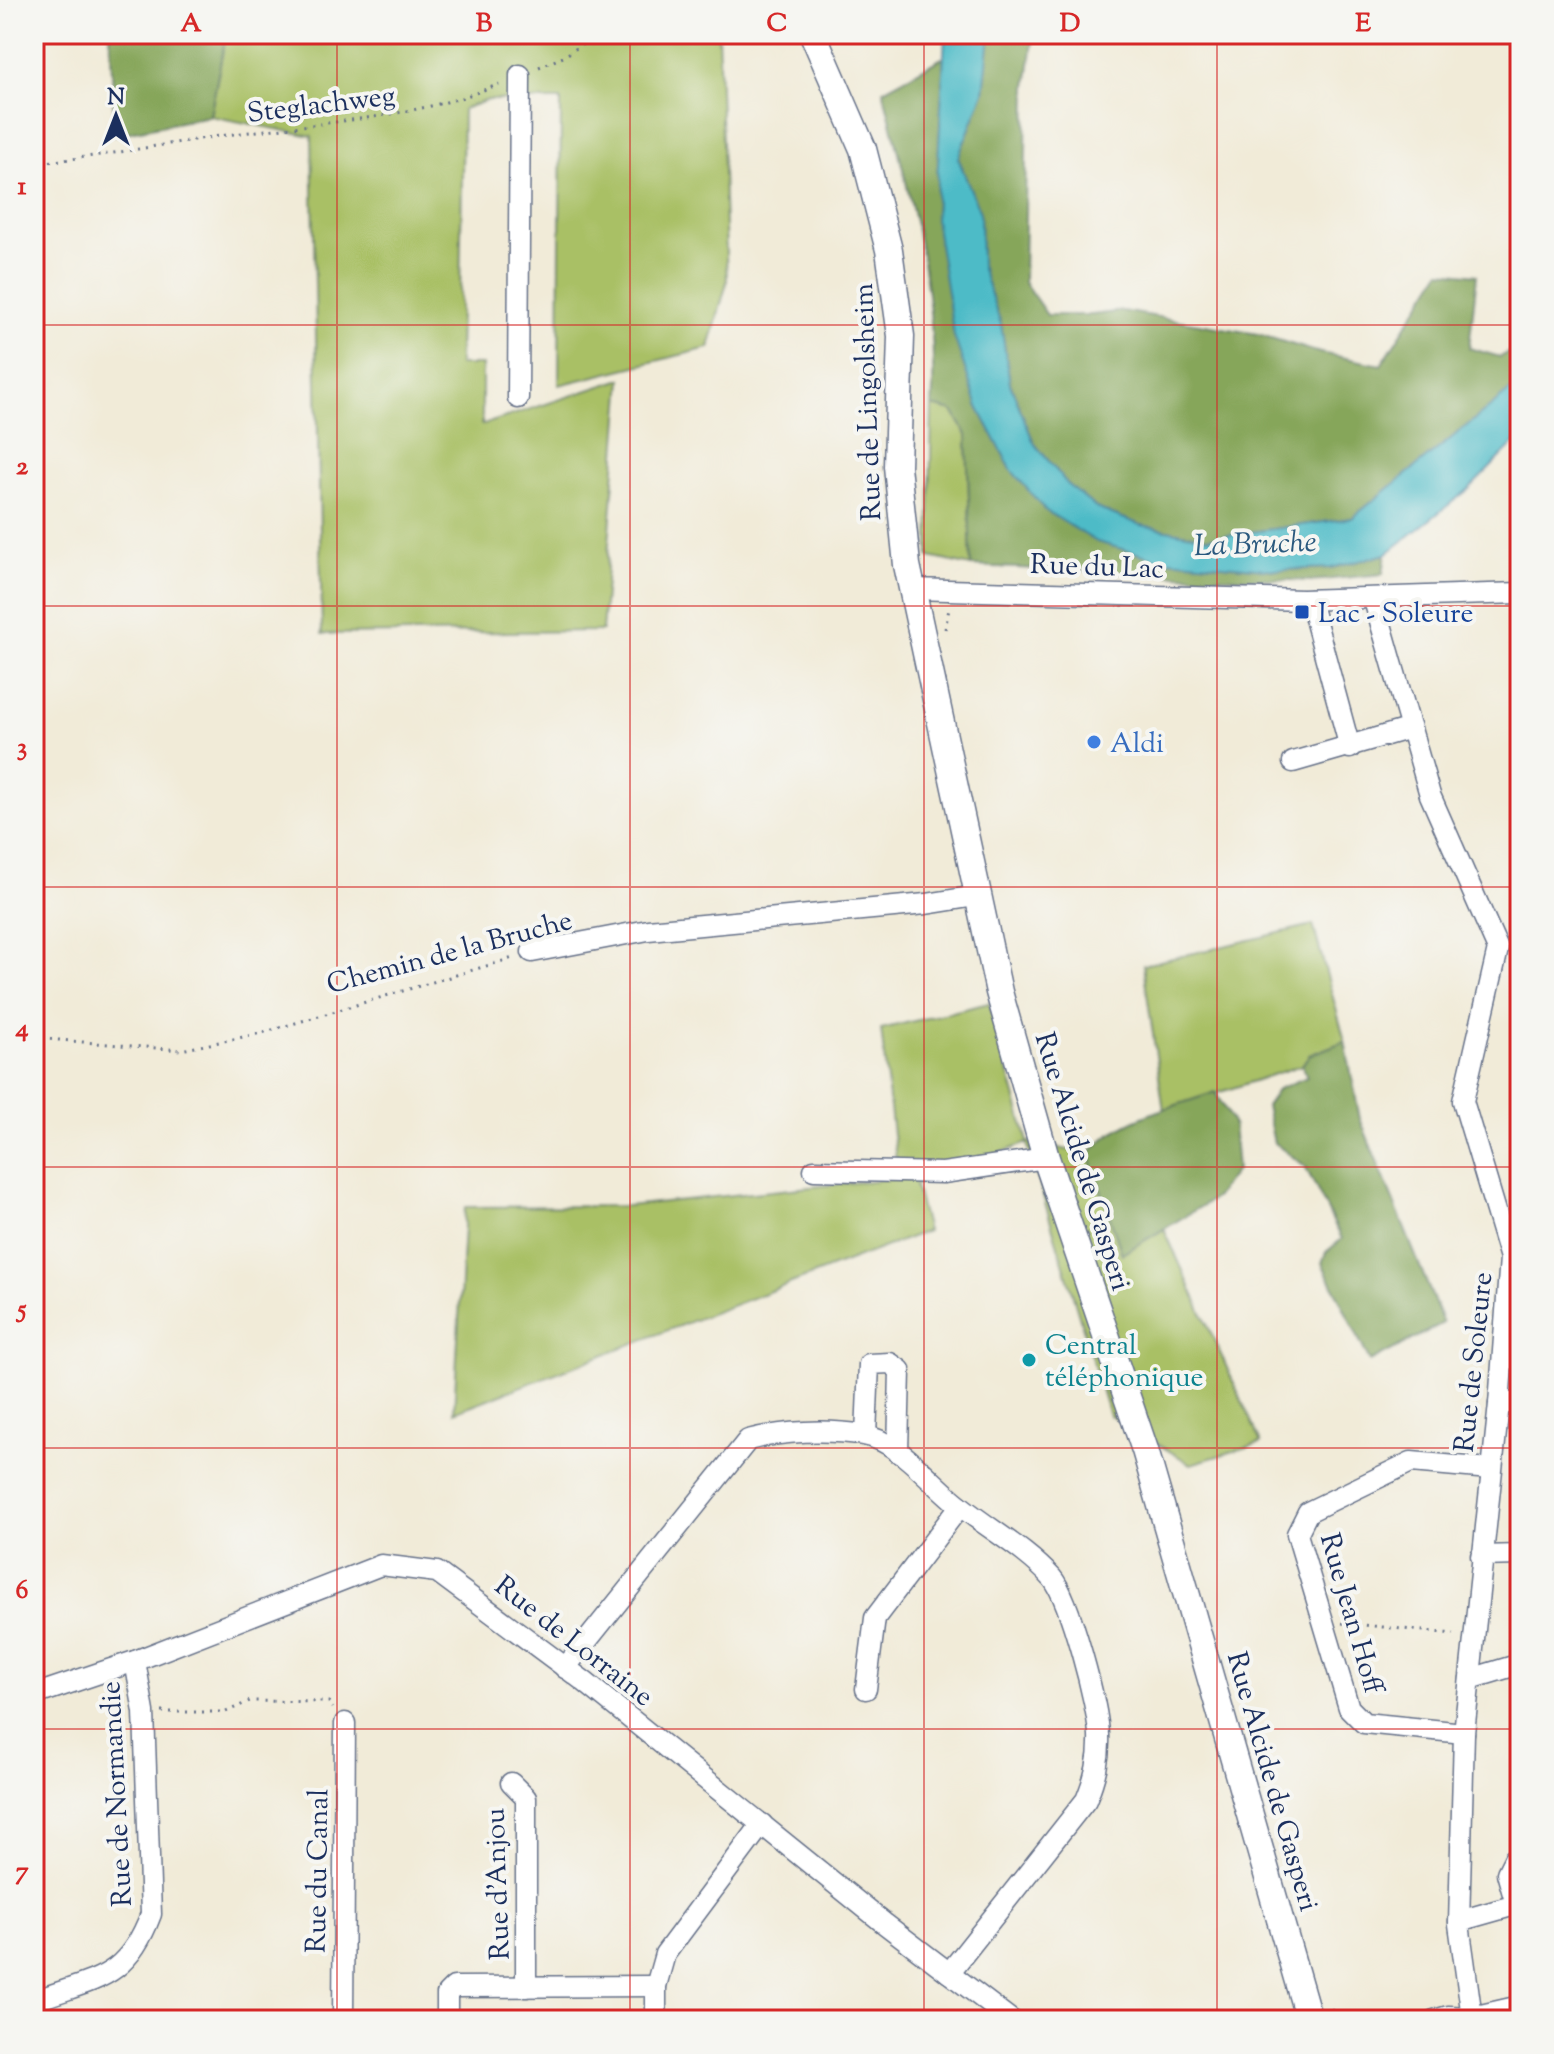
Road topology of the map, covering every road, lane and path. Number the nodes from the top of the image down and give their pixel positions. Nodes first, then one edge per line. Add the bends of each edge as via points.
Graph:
1 (598, 34) edge
2 (813, 34) edge
3 (520, 75) junction
4 (34, 163) edge
5 (518, 398) dead end
6 (951, 587) junction
7 (912, 589) junction
8 (1520, 593) edge
9 (1310, 600) junction
10 (1374, 600) junction
11 (942, 638) dead end
12 (1411, 728) junction
13 (1350, 748) junction
14 (1293, 762) dead end
15 (976, 896) junction
16 (532, 952) joint
17 (34, 1038) edge
18 (1046, 1158) junction
19 (814, 1170) dead end
20 (1510, 1403) edge
21 (866, 1435) junction
22 (898, 1452) junction
23 (1490, 1469) junction
24 (960, 1506) junction
25 (1520, 1555) edge
26 (1481, 1556) junction
27 (1325, 1625) junction
28 (1474, 1636) junction
29 (135, 1661) junction
30 (1520, 1664) edge
31 (565, 1668) junction
32 (1470, 1679) junction
33 (866, 1689) dead end
34 (34, 1695) edge
35 (144, 1712) junction
36 (345, 1723) joint
37 (1464, 1733) junction
38 (511, 1783) dead end
39 (762, 1824) junction
40 (1520, 1857) edge
41 (1459, 1921) junction
42 (949, 1973) junction
43 (656, 1986) junction
44 (526, 1987) junction
45 (34, 2001) edge
46 (1520, 2006) edge
47 (1316, 2012) edge
48 (1470, 2019) edge
49 (343, 2020) edge
50 (447, 2020) edge
51 (656, 2020) edge
52 (1011, 2020) edge
53 (1348, 2020) edge
54 (1434, 2020) edge

1 - 3 path, Steglachweg via 563,57
2 - 7 main road, Rue de Lingolsheim via 863,149 894,274 901,336 899,499
3 - 4 path, Steglachweg via 418,110
3 - 5 street
6 - 7 street, Rue du Lac
6 - 9 street, Rue du Lac
6 - 11 path
7 - 15 main road, Rue Alcide de Gasperi
8 - 10 street, Rue du Lac
9 - 10 street, Rue du Lac
9 - 13 street
10 - 12 street, Rue de Soleure
12 - 13 street
12 - 20 street, Rue de Soleure via 1430,795 1498,949 1463,1101 1510,1258
13 - 14 street
15 - 16 street, Chemin de la Bruche via 648,930
15 - 18 main road, Rue Alcide de Gasperi
16 - 17 path, Chemin de la Bruche via 262,1033 181,1050
18 - 19 street via 943,1173
18 - 47 main road, Rue Alcide de Gasperi via 1145,1450
20 - 23 street, Rue de Soleure
21 - 22 street
21 - 22 street via 869,1364 890,1363 900,1370
21 - 31 street via 773,1433 748,1440
22 - 24 street
23 - 26 street, Rue de Soleure
23 - 27 street, Rue Jean Hoff via 1411,1462 1308,1512 1297,1534
24 - 33 street via 875,1618
24 - 42 street via 1035,1562 1060,1590 1099,1733 1097,1772 1086,1800
25 - 26 street
26 - 28 street, Rue de Soleure
27 - 28 path
27 - 37 street, Rue Jean Hoff via 1349,1708 1364,1723
28 - 32 street, Rue de Soleure
29 - 31 street, Rue de Lorraine via 344,1576 394,1565 437,1572
29 - 34 street, Rue de Lorraine
29 - 35 street, Rue de Normandie
30 - 32 street
31 - 39 street, Rue de Lorraine
32 - 37 street, Rue de Soleure
35 - 36 path via 226,1712 250,1701 329,1702
35 - 45 street, Rue de Normandie via 151,1914 140,1943 117,1970
36 - 49 street, Rue du Canal
37 - 41 street, Rue de Soleure
38 - 44 street, Rue d'Anjou via 526,1798
39 - 42 street, Rue de Lorraine
39 - 43 street via 678,1933
40 - 41 street via 1507,1873 1512,1906
41 - 48 street, Rue de Soleure
42 - 52 street, Rue de Lorraine
43 - 44 street, Rue d'Anjou
43 - 51 street
44 - 50 street, Rue d'Anjou via 454,1987 447,1994
46 - 48 street
47 - 53 path
48 - 54 street

